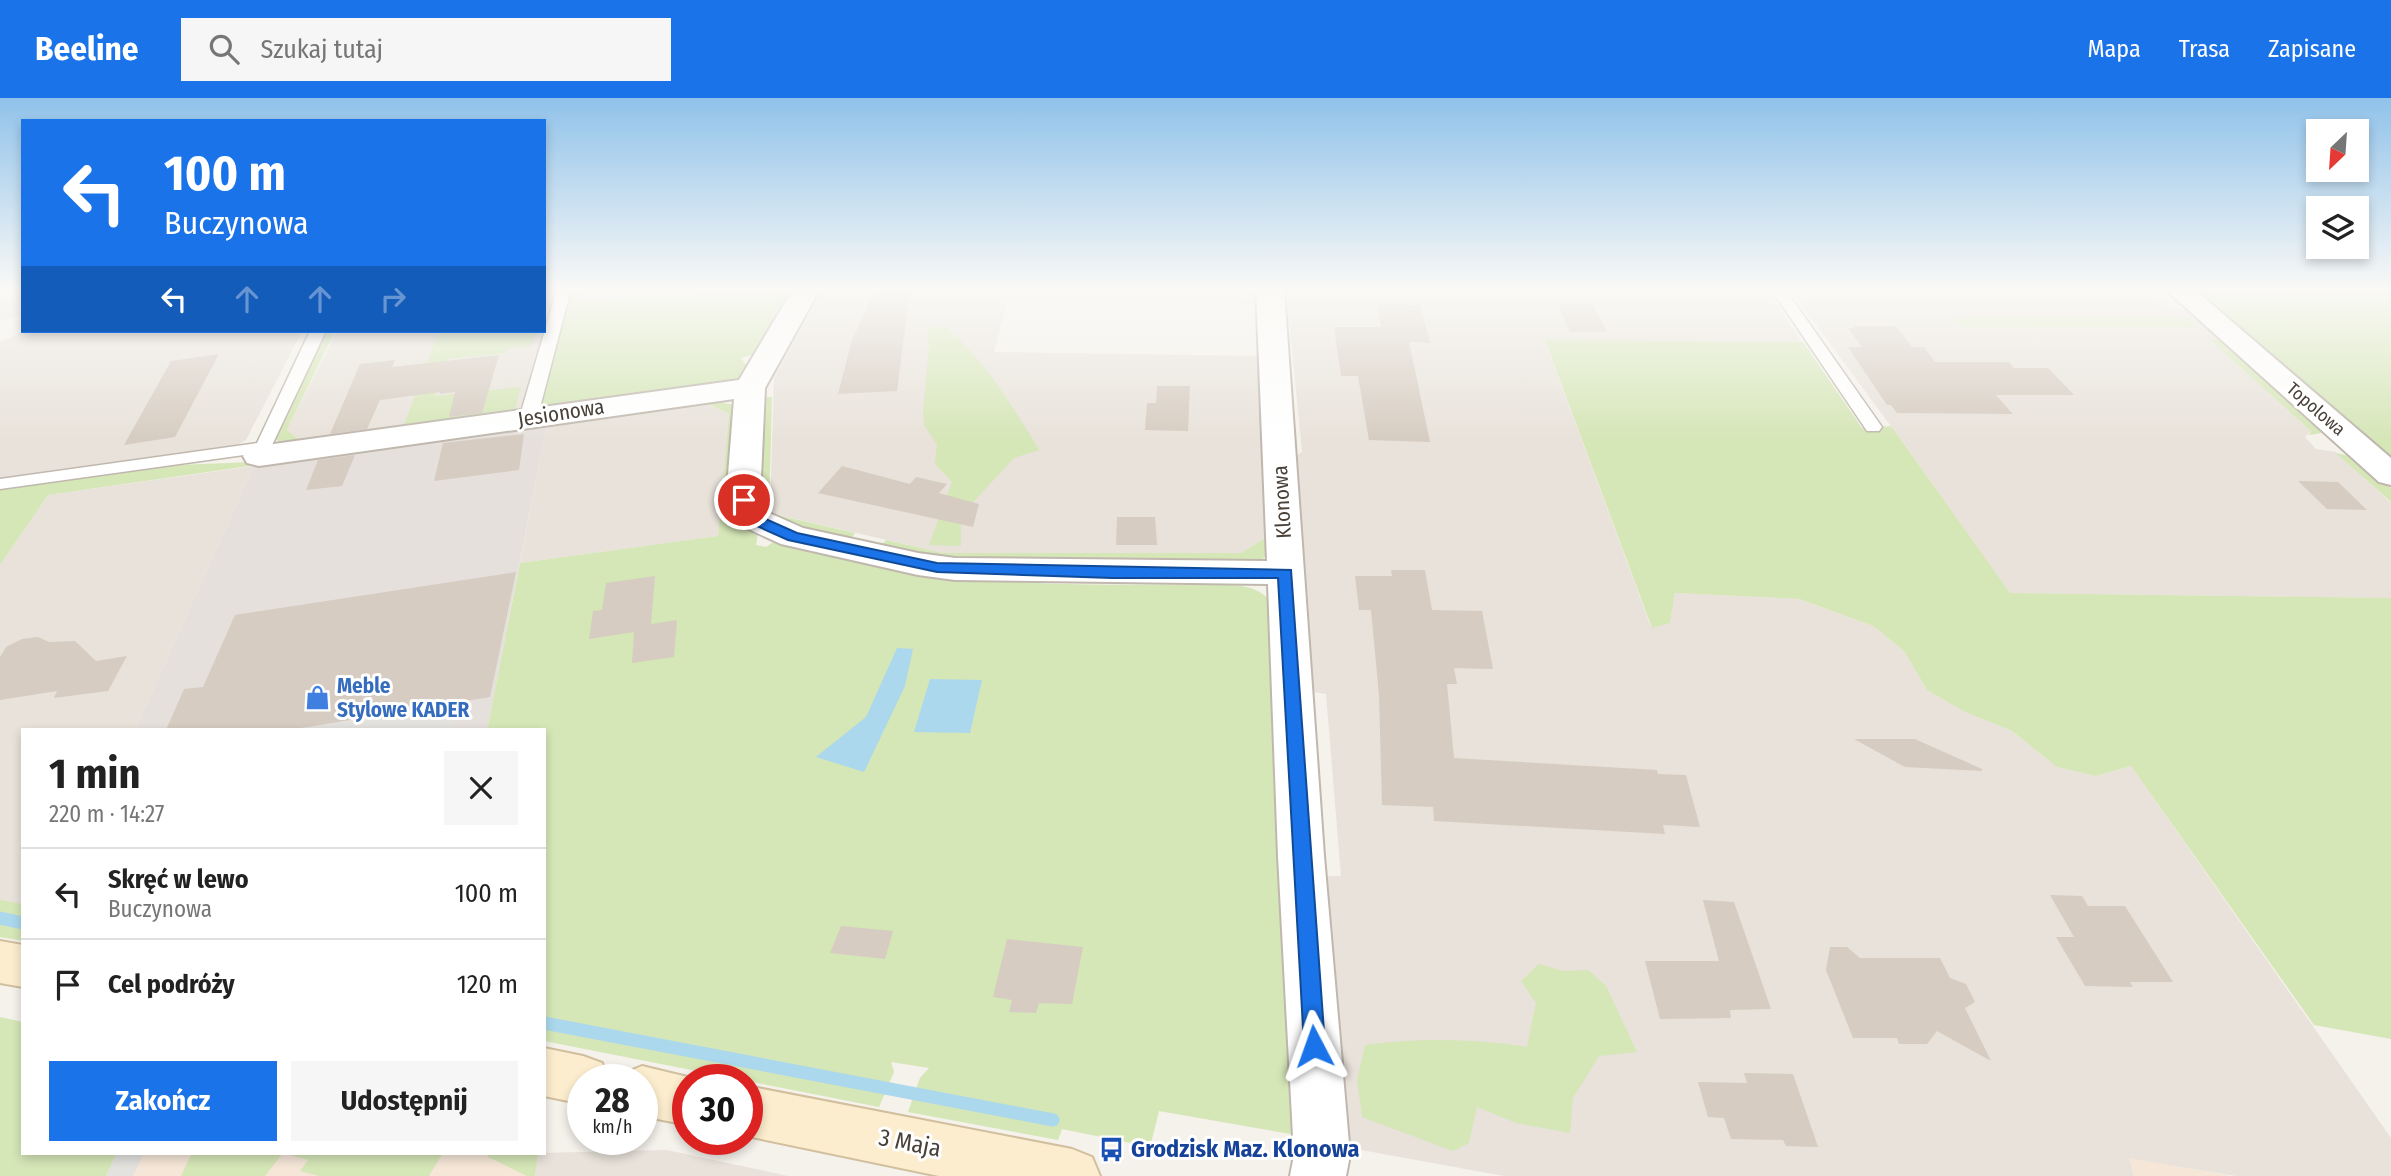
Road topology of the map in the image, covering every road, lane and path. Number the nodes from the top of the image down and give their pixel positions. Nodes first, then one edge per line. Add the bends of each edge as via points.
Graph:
1 (314, 339) edge
2 (550, 339) edge
3 (778, 339) edge
4 (1273, 339) edge
5 (1813, 339) edge
6 (2236, 339) edge
7 (750, 388) junction
8 (528, 419) junction
9 (1873, 427) dead end
10 (261, 452) junction
11 (2391, 475) edge
12 (0, 484) edge
13 (1286, 573) junction
14 (0, 962) edge
15 (21, 966) edge
16 (546, 1072) edge
17 (567, 1077) edge
18 (763, 1114) edge
19 (1072, 1176) edge
20 (1318, 1176) edge

1 - 10 lane
2 - 8 lane
3 - 7 street
4 - 13 street, Klonowa
5 - 9 lane
6 - 11 street, Topolowa
7 - 8 street, Jesionowa
7 - 13 street via 744,500 754,519 793,536 955,569
8 - 10 street, Jesionowa
10 - 12 lane, Jesionowa
13 - 20 street, Klonowa via 1322,1155
14 - 15 street
16 - 17 street
18 - 19 street, 3 Maja

